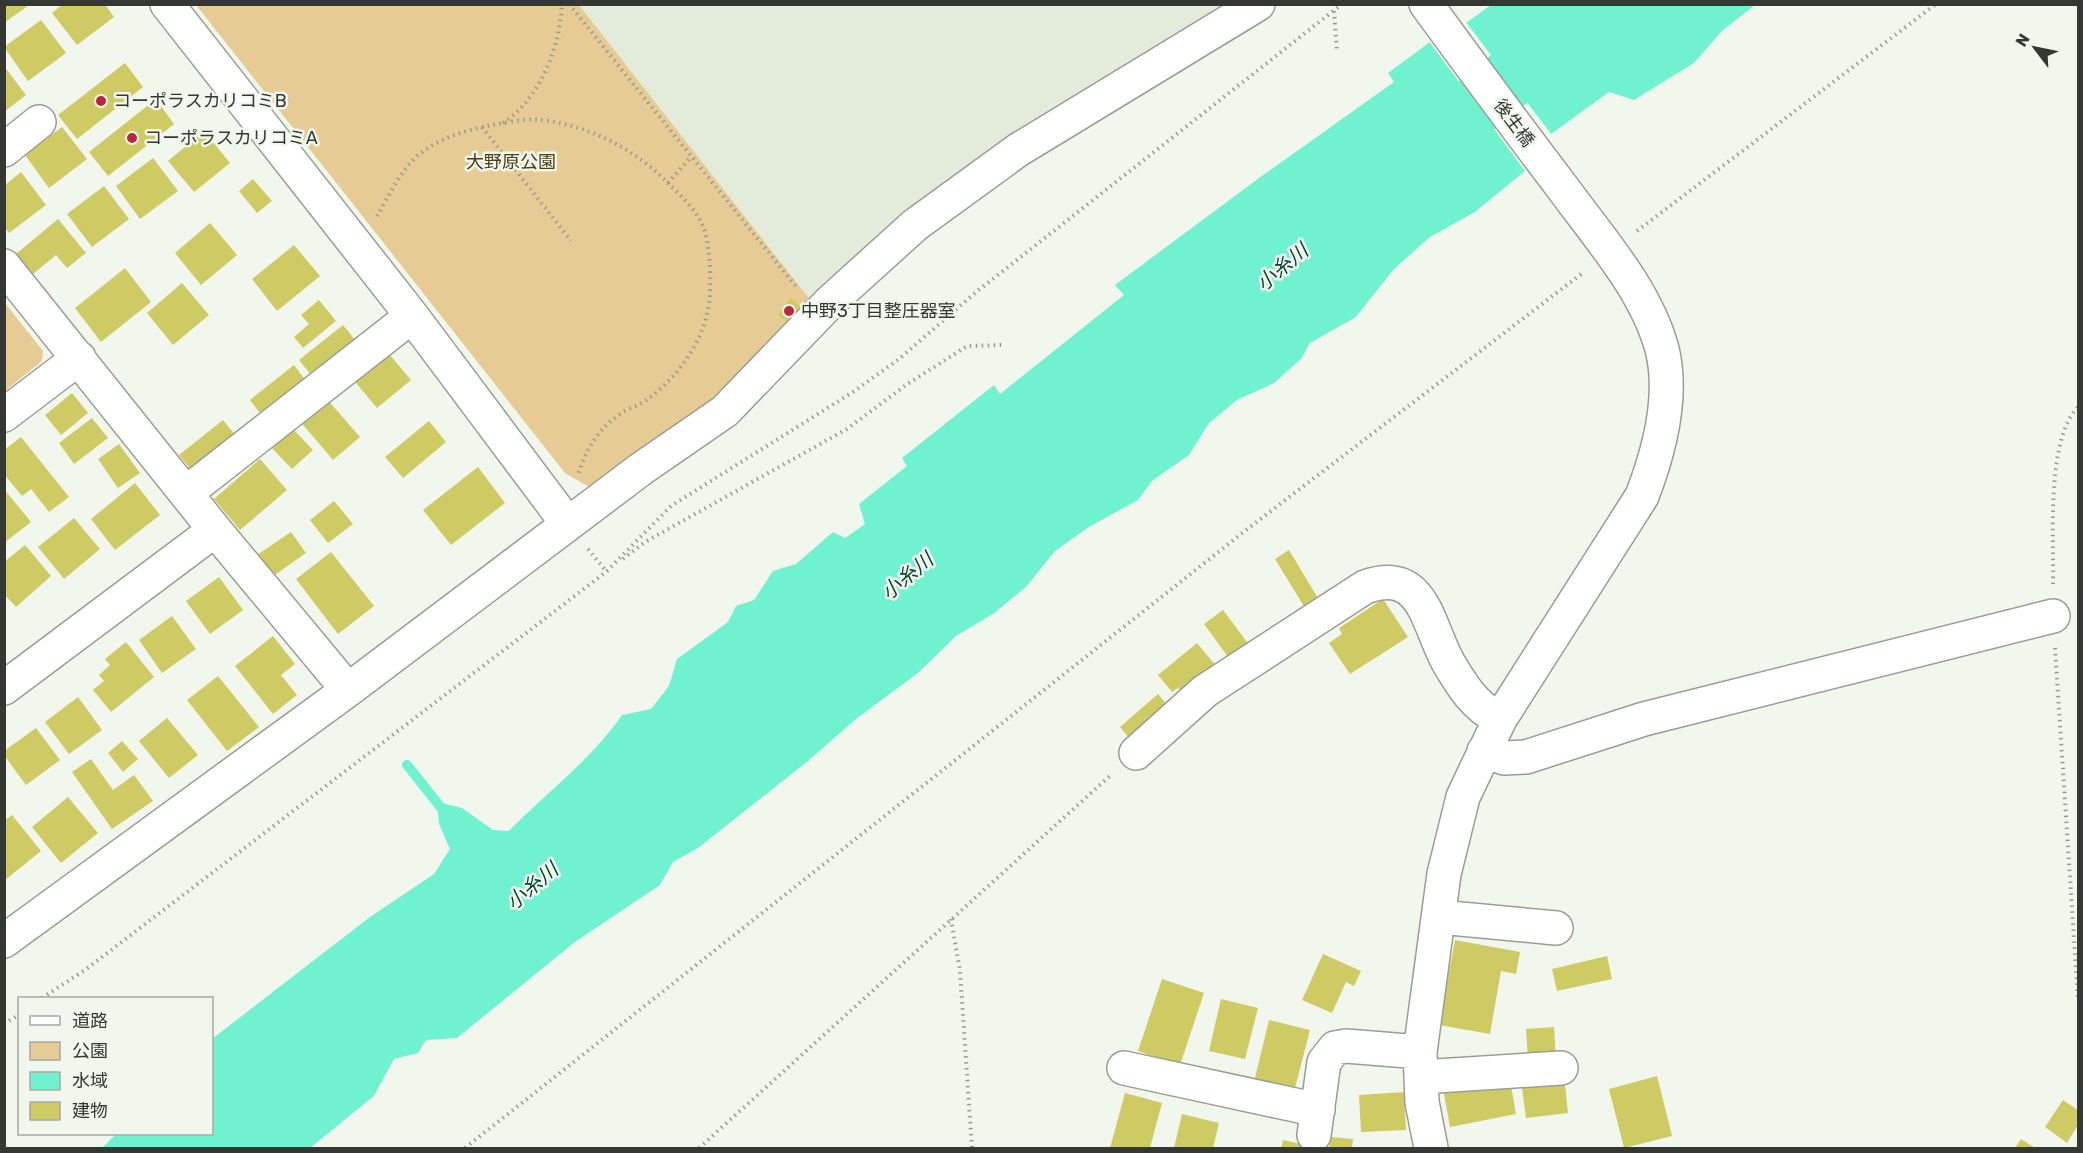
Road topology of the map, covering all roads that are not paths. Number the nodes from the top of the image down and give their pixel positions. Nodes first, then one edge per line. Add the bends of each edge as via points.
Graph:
1 (167, 4) edge
2 (1258, 4) edge
3 (1426, 4) edge
4 (39, 122) dead end
5 (4, 150) edge
6 (4, 266) edge
7 (412, 316) junction
8 (79, 358) junction
9 (4, 415) edge
10 (186, 493) junction
11 (567, 523) junction
12 (215, 530) junction
13 (2053, 616) road end
14 (4, 688) edge
15 (348, 690) junction
16 (1500, 718) junction
17 (1484, 751) junction
18 (1136, 753) road end
19 (1439, 918) junction
20 (1556, 928) dead end
21 (4, 941) edge
22 (1421, 1065) junction
23 (1124, 1068) dead end
24 (1561, 1068) dead end
25 (1431, 1149) edge

1 - 7 street
2 - 11 street via 1018,150 915,225 819,314 725,411
3 - 16 street, 後生橋 via 1606,247 1650,313 1662,351 1665,401 1656,460 1642,496
4 - 5 street
6 - 8 street
7 - 10 street
7 - 11 street
8 - 9 street
8 - 10 street
10 - 12 street
11 - 15 street
12 - 14 street
12 - 15 street
13 - 17 street via 1644,719 1527,757 1504,758
15 - 21 street
16 - 17 street, 後生橋
16 - 18 street via 1482,710 1467,692 1423,604 1412,591 1400,583 1383,580 1365,586 1205,690
17 - 19 street, 後生橋 via 1463,797 1452,835
19 - 20 street
19 - 22 street, 後生橋
22 - 23 street via 1346,1046 1335,1048 1324,1062 1316,1123
22 - 24 street
22 - 25 street, 後生橋 via 1422,1102

